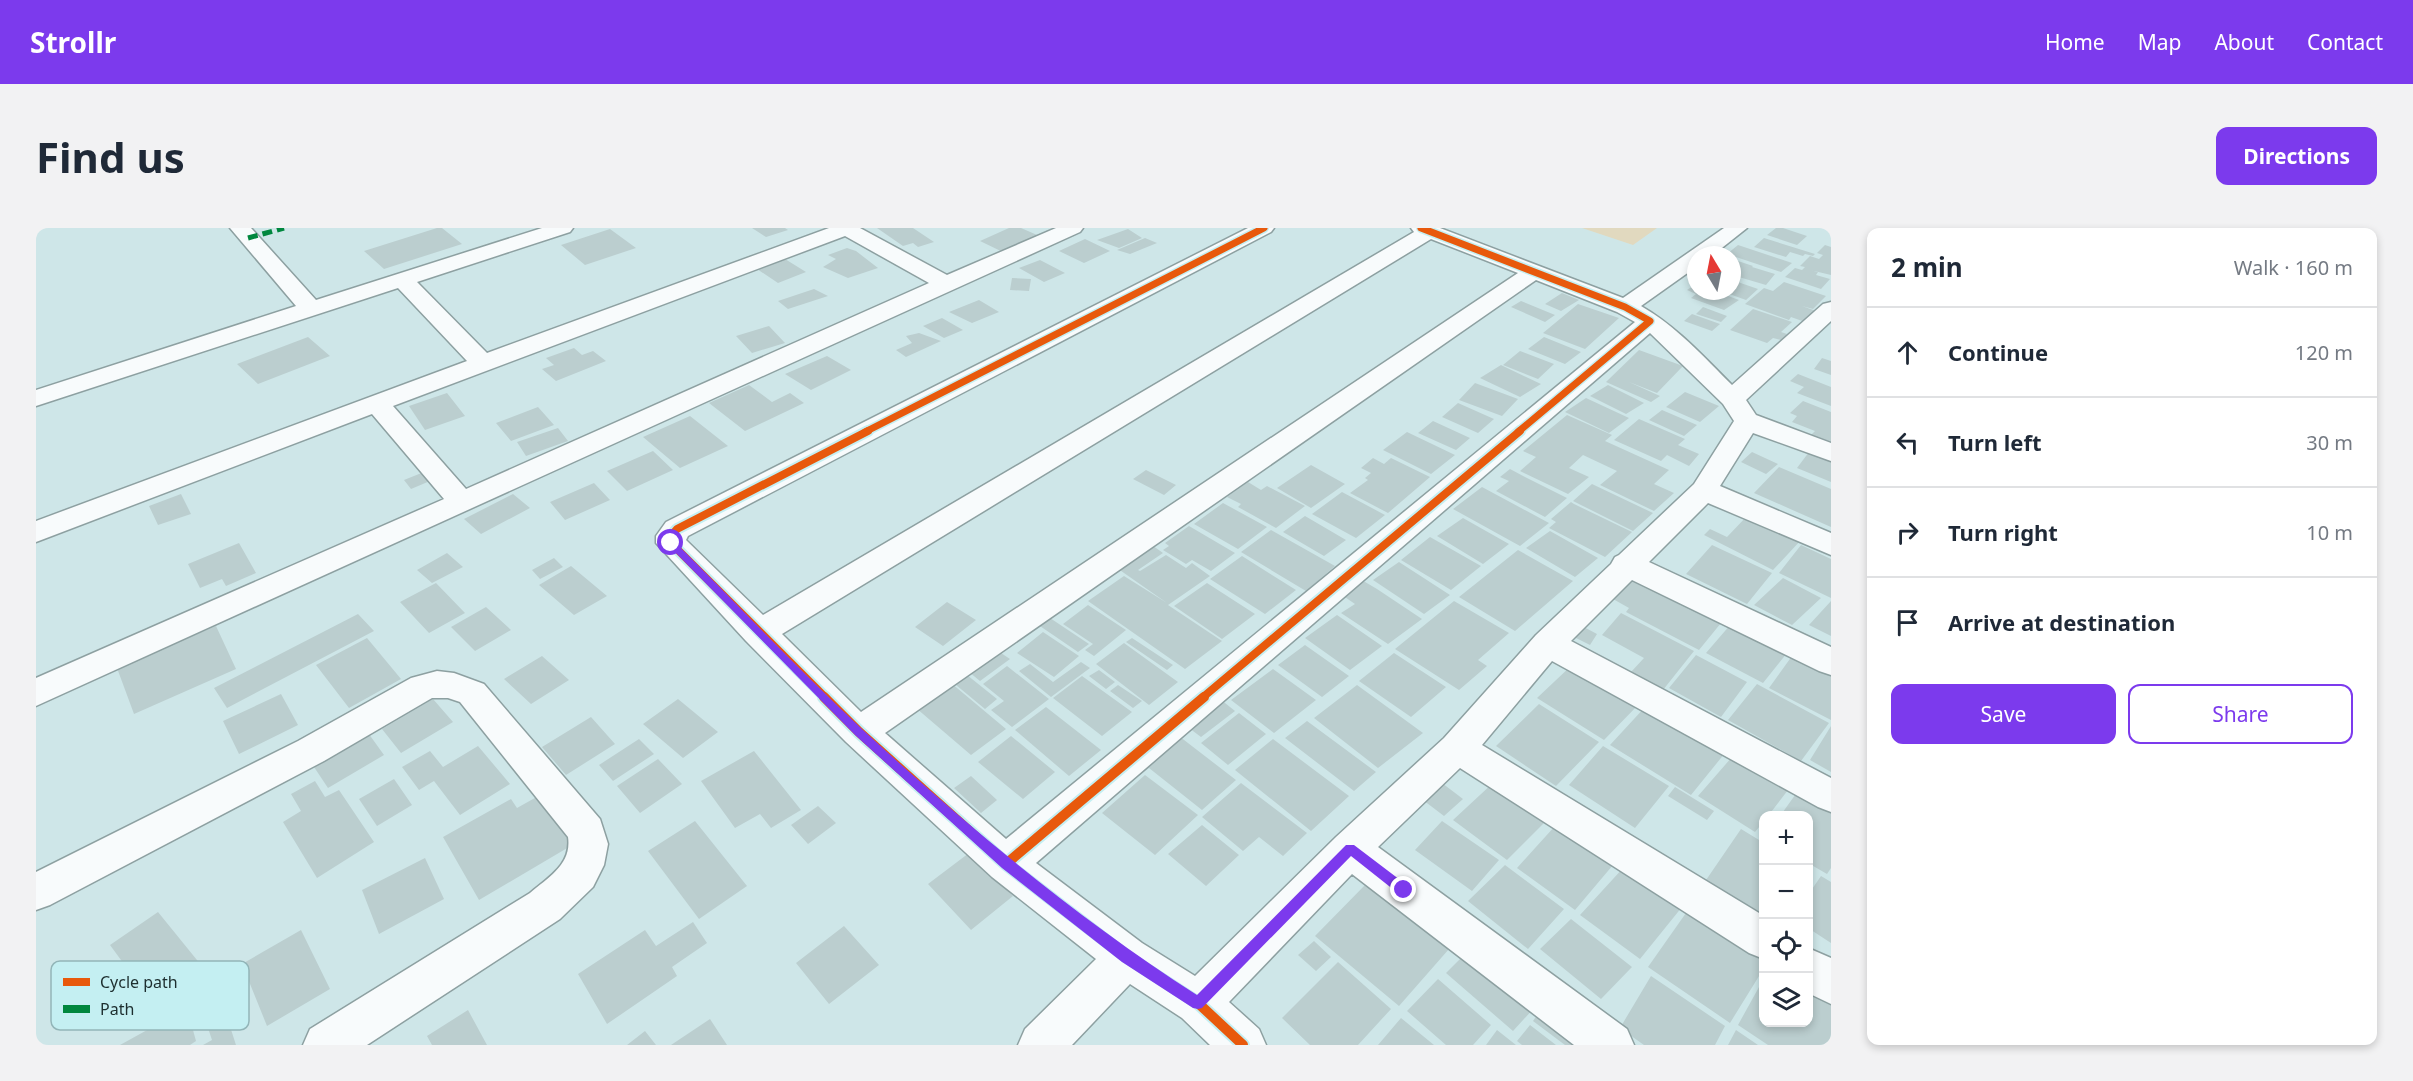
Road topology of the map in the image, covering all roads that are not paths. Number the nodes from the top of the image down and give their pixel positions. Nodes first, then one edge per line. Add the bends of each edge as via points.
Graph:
1 (240, 228) edge
2 (563, 228) edge
3 (848, 228) edge
4 (1073, 228) edge
5 (1264, 228) edge
6 (1737, 228) edge
7 (1425, 230) edge
8 (1711, 246) edge
9 (1687, 266) edge
10 (1534, 272) junction
11 (403, 281) junction
12 (946, 284) junction
13 (311, 309) junction
14 (1831, 309) edge
15 (1637, 314) junction
16 (483, 363) junction
17 (36, 398) edge
18 (375, 402) junction
19 (1739, 410) junction
20 (1831, 453) edge
21 (1704, 490) junction
22 (462, 502) junction
23 (36, 532) edge
24 (1831, 545) edge
25 (1626, 564) junction
26 (758, 633) junction
27 (1548, 644) junction
28 (1831, 662) edge
29 (36, 693) edge
30 (859, 732) junction
31 (1457, 748) junction
32 (1831, 796) edge
33 (1350, 849) junction
34 (1006, 864) junction
35 (36, 892) edge
36 (1759, 936) edge
37 (1127, 957) junction
38 (1813, 971) edge
39 (1831, 983) edge
40 (1198, 1003) junction
41 (326, 1045) edge
42 (1041, 1045) edge
43 (1243, 1045) edge
44 (1611, 1045) edge

1 - 13 street
2 - 11 street
3 - 12 street
3 - 16 street
4 - 12 street
5 - 26 street via 677,529 671,536 674,549
6 - 8 street
7 - 10 street
7 - 26 street
9 - 15 street
10 - 15 street
10 - 30 street
11 - 13 street
11 - 16 street
12 - 22 street
13 - 17 street
14 - 19 street
15 - 19 street via 1677,344
15 - 34 street
16 - 18 street
18 - 22 street
18 - 23 street
19 - 20 street
19 - 21 street
21 - 24 street
21 - 25 street
22 - 29 street
25 - 27 street
25 - 28 street
26 - 30 street
27 - 31 street
27 - 32 street
30 - 34 street
31 - 33 street
31 - 36 street
33 - 40 street
33 - 44 street
34 - 37 street
35 - 41 street via 311,751 423,687 454,684 472,693 586,831 590,844 583,869 545,906
37 - 40 street
37 - 42 street
38 - 39 street
40 - 43 street

